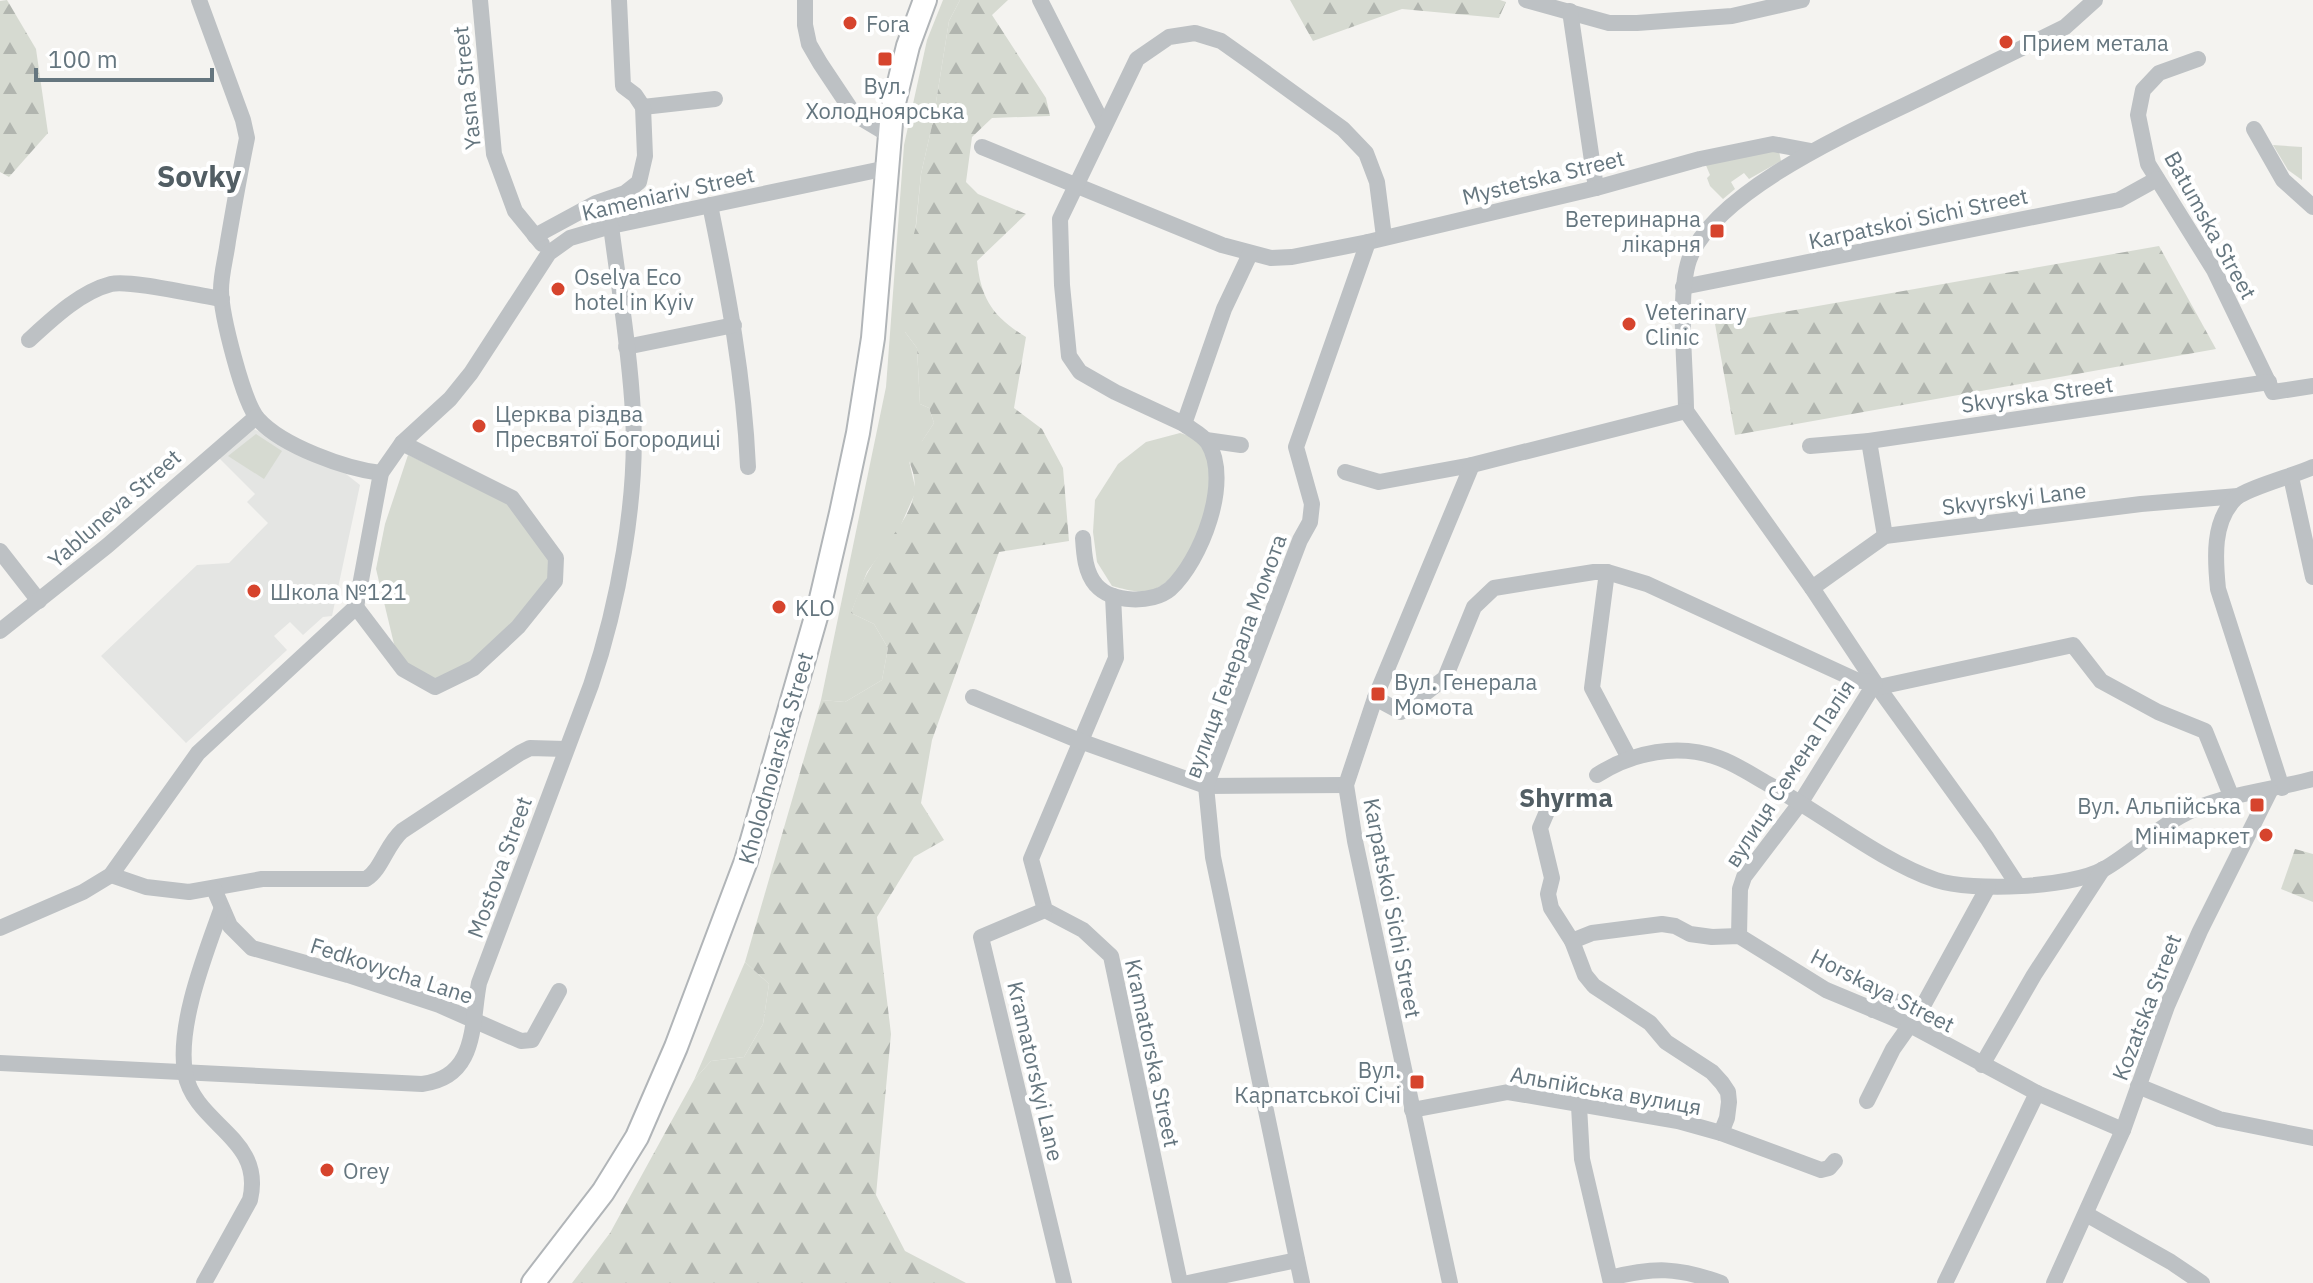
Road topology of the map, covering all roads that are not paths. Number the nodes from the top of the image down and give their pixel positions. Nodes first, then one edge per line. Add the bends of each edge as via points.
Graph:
1 (199, 0) edge
2 (480, 0) edge
3 (619, 0) edge
4 (805, 0) edge
5 (925, 0) edge
6 (1040, 0) edge
7 (1526, 0) edge
8 (1802, 0) edge
9 (2090, 2) edge
10 (1570, 11) junction
11 (2198, 59) dead end
12 (715, 99) dead end
13 (643, 107) junction
14 (1104, 126) junction
15 (2254, 129) dead end
16 (889, 135) junction
17 (982, 147) dead end
18 (1811, 151) junction
19 (887, 168) junction
20 (2157, 179) junction
21 (1075, 183) junction
22 (1596, 188) junction
23 (710, 205) junction
24 (2313, 207) edge
25 (611, 226) junction
26 (535, 236) junction
27 (1376, 240) junction
28 (549, 253) junction
29 (1250, 254) junction
30 (1683, 287) junction
31 (222, 299) junction
32 (734, 325) junction
33 (29, 340) dead end
34 (626, 347) junction
35 (2313, 386) edge
36 (2271, 387) junction
37 (1686, 411) junction
38 (256, 417) junction
39 (1184, 424) junction
40 (1206, 440) junction
41 (1869, 441) junction
42 (402, 443) junction
43 (1241, 445) dead end
44 (1810, 446) dead end
45 (1472, 465) junction
46 (748, 467) dead end
47 (2313, 467) edge
48 (1345, 472) dead end
49 (381, 473) junction
50 (2291, 477) junction
51 (2238, 496) junction
52 (1885, 536) junction
53 (1083, 538) dead end
54 (0, 551) edge
55 (1607, 572) junction
56 (2313, 577) edge
57 (1812, 588) junction
58 (1113, 596) junction
59 (39, 601) junction
60 (356, 607) junction
61 (0, 631) edge
62 (1877, 685) junction
63 (973, 697) dead end
64 (1375, 698) junction
65 (1080, 741) junction
66 (565, 749) junction
67 (1629, 758) junction
68 (1597, 775) dead end
69 (2313, 779) edge
70 (1346, 785) junction
71 (1206, 786) junction
72 (2276, 789) junction
73 (2232, 798) junction
74 (1801, 802) junction
75 (1549, 807) dead end
76 (2103, 869) junction
77 (111, 875) junction
78 (2017, 884) junction
79 (1988, 887) junction
80 (214, 889) junction
81 (221, 910) junction
82 (1045, 910) junction
83 (0, 928) edge
84 (1739, 936) junction
85 (1572, 941) junction
86 (559, 991) dead end
87 (1873, 1010) junction
88 (473, 1019) junction
89 (1910, 1025) junction
90 (0, 1063) edge
91 (1982, 1065) junction
92 (185, 1073) junction
93 (2138, 1086) junction
94 (2037, 1093) junction
95 (1867, 1101) dead end
96 (1579, 1106) junction
97 (1412, 1110) junction
98 (2123, 1130) junction
99 (1721, 1133) junction
100 (2313, 1138) edge
101 (1835, 1161) dead end
102 (2086, 1214) junction
103 (1297, 1260) junction
104 (1610, 1280) edge
105 (204, 1283) edge
106 (533, 1283) edge
107 (1064, 1283) edge
108 (1180, 1283) edge
109 (1188, 1283) edge
110 (1302, 1283) edge
111 (1450, 1283) edge
112 (1721, 1283) edge
113 (1945, 1283) edge
114 (2054, 1283) edge
115 (2202, 1283) edge

1 - 31 street via 247,138
2 - 26 street, Yasna Street via 494,154 515,211
3 - 13 street via 623,86
4 - 16 street via 809,44 820,63 854,114
5 - 16 main road, Kholodnoiarska Street via 908,46
6 - 14 street
7 - 10 street
8 - 10 street via 1732,16 1657,23 1609,23
9 - 18 street via 2065,27
10 - 22 street
11 - 20 street, Batumska Street via 2159,73 2143,90 2138,115 2148,164
12 - 13 street
13 - 26 street via 645,156 639,182
14 - 21 street
14 - 27 street via 1137,59 1152,47 1169,37 1195,33 1221,41 1366,153 1377,182
15 - 24 street via 2283,180
16 - 19 main road, Kholodnoiarska Street
17 - 21 street, Mystetska Street
18 - 22 street, Mystetska Street via 1773,144
18 - 30 street via 1717,219 1690,259
19 - 23 street, Kameniariv Street
19 - 106 main road, Kholodnoiarska Street via 873,338 855,447 820,603 746,861 637,1137 603,1192
20 - 30 street, Karpatskoi Sichi Street via 2119,200
20 - 36 street, Batumska Street via 2214,270
21 - 29 street, Mystetska Street
21 - 39 street via 1060,219 1069,356 1080,372
22 - 27 street, Mystetska Street
23 - 25 street, Kameniariv Street
23 - 32 street
25 - 28 street, Kameniariv Street via 570,238
25 - 34 street, Mostova Street
26 - 28 street, Yasna Street
27 - 29 street, Mystetska Street via 1292,257
27 - 71 street, вулиця Генерала Момота via 1296,447 1312,504 1310,522
28 - 42 street, Kameniariv Street via 471,373
29 - 39 street via 1224,309
30 - 37 street
31 - 33 street via 114,283 72,305
31 - 38 street
32 - 34 street
32 - 46 street
34 - 66 street, Mostova Street via 634,457 627,522 602,652
35 - 36 street, Skvyrska Street
36 - 41 street, Skvyrska Street
37 - 45 street
37 - 57 street
38 - 49 street via 299,445
38 - 59 street, Yabluneva Street
39 - 40 street
40 - 43 street
40 - 58 street via 1218,470 1215,500 1186,570 1157,597
41 - 44 street, Skvyrska Street
41 - 52 street
42 - 49 street, Kameniariv Street
42 - 60 street via 512,498 556,558 555,581 518,627 474,668 435,687 403,669
45 - 48 street via 1379,482
45 - 64 street, Karpatskoi Sichi Street
47 - 50 street, Skvyrskyi Lane
49 - 60 street, Kameniariv Street
50 - 51 street, Skvyrskyi Lane
50 - 56 street
51 - 52 street, Skvyrskyi Lane
51 - 72 street via 2218,534 2218,589
52 - 57 street, Skvyrskyi Lane
53 - 58 street via 1089,572 1097,586
54 - 59 street
55 - 62 street via 1647,584
55 - 64 street via 1494,588 1474,607 1445,678 1401,712
55 - 67 street via 1592,688
57 - 62 street
58 - 65 street via 1116,658
59 - 61 street, Yabluneva Street
60 - 77 street via 198,753
62 - 73 street via 2073,645 2101,681 2205,731
62 - 74 street, вулиця Семена Палія
62 - 78 street
63 - 65 street
64 - 70 street, Karpatskoi Sichi Street
65 - 71 street
65 - 82 street via 1031,859
66 - 80 street via 530,748 508,760 402,831 366,879 262,879
66 - 88 street, Mostova Street via 479,983
67 - 68 street
67 - 74 street via 1647,753 1722,758
69 - 72 street
70 - 71 street
70 - 97 street, Karpatskoi Sichi Street
71 - 103 street, вулиця Генерала Момота via 1213,857
72 - 73 street
72 - 93 street, Kozatska Street via 2200,931
73 - 76 street via 2195,809
74 - 79 street via 1910,869 1938,880
74 - 84 street, вулиця Семена Палія via 1744,877
75 - 85 street, Альпійська вулиця via 1540,828 1552,878 1548,894
76 - 78 street via 2077,880
76 - 91 street
77 - 80 street via 169,891
77 - 83 street
78 - 79 street
79 - 87 street via 1924,1004 1890,1001
80 - 81 street, Fedkovycha Lane
81 - 88 street, Fedkovycha Lane via 252,948
81 - 92 street via 188,1016
82 - 107 street, Kramatorskyi Lane via 981,937
82 - 108 street, Kramatorska Street via 1083,930 1111,956
84 - 85 street via 1690,934 1662,924 1592,933
84 - 87 street, Horskaya Street via 1826,990
85 - 99 street, Альпійська вулиця via 1594,986 1650,1023 1666,1042 1722,1083 1729,1102
86 - 88 street, Fedkovycha Lane via 527,1042
87 - 89 street, Horskaya Street
88 - 92 street, Mostova Street via 470,1047 461,1062 432,1083
89 - 91 street, Horskaya Street
89 - 95 street
90 - 92 street, Mostova Street
91 - 94 street, Horskaya Street
92 - 105 street via 201,1106 241,1149 252,1171 250,1200
93 - 98 street, Kozatska Street
93 - 100 street via 2219,1119
94 - 98 street, Horskaya Street
94 - 113 street
96 - 97 street, Альпійська вулиця via 1508,1092
96 - 99 street, Альпійська вулиця
96 - 104 street via 1582,1159
97 - 111 street, Karpatskoi Sichi Street
98 - 102 street, Kozatska Street
99 - 101 street via 1821,1170
102 - 114 street, Kozatska Street
102 - 115 street
103 - 109 street
103 - 110 street, вулиця Генерала Момота
104 - 112 street via 1663,1268

